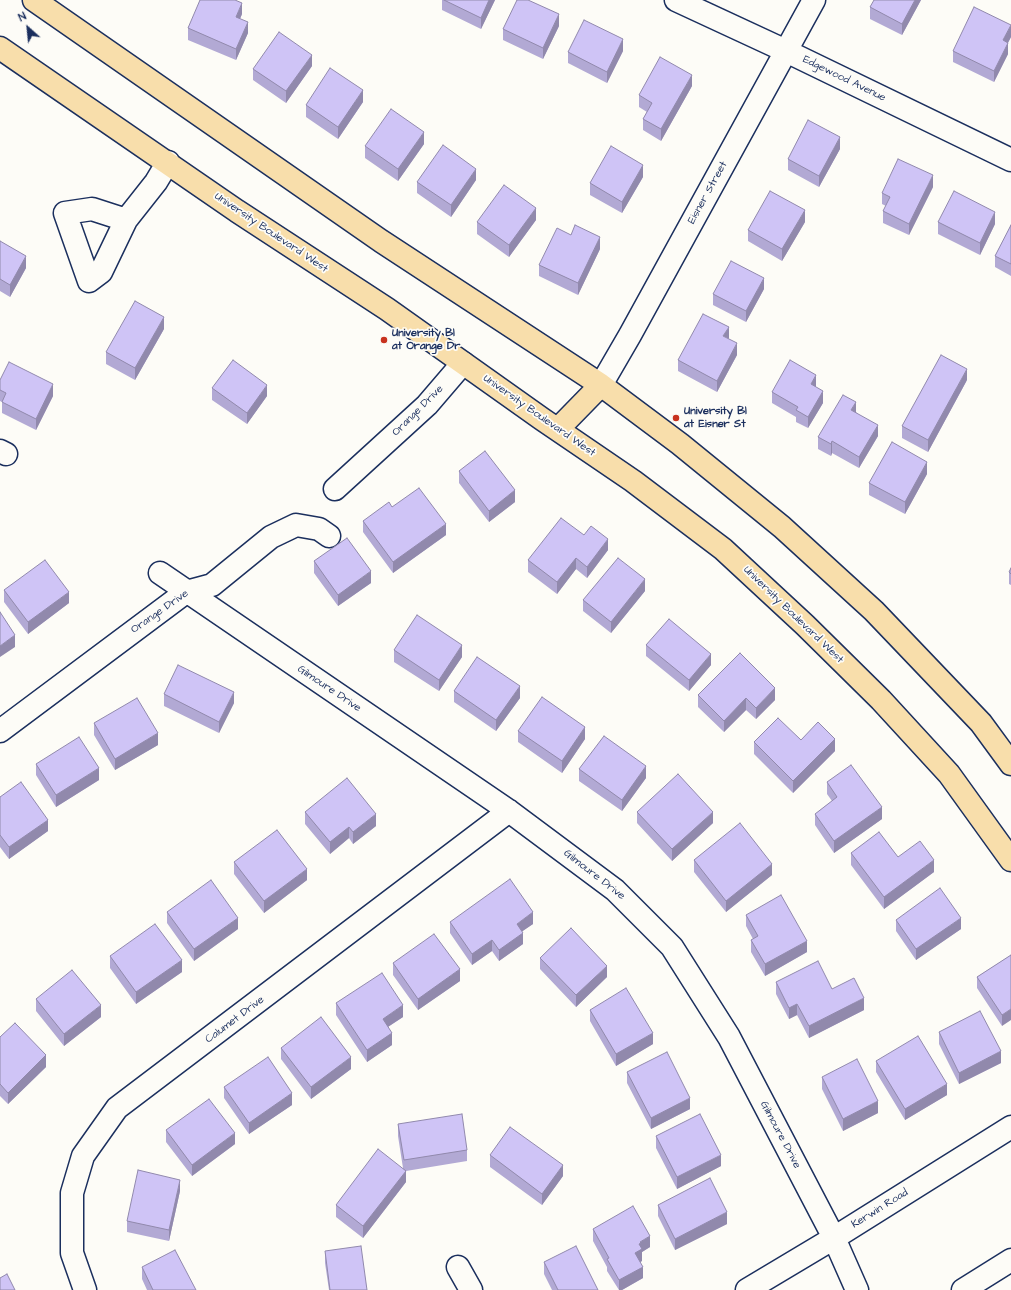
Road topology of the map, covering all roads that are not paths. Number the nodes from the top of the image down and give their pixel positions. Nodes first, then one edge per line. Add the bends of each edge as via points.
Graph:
1 (34, 0) edge
2 (676, 0) edge
3 (814, 0) edge
4 (0, 48) edge
5 (786, 51) junction
6 (1011, 160) edge
7 (168, 162) junction
8 (126, 220) dead end
9 (464, 362) junction
10 (601, 385) junction
11 (558, 430) junction
12 (335, 489) dead end
13 (329, 536) dead end
14 (160, 573) dead end
15 (186, 592) junction
16 (0, 731) edge
17 (1011, 764) edge
18 (509, 811) junction
19 (1011, 860) edge
20 (1011, 1127) edge
21 (834, 1238) junction
22 (1011, 1260) edge
23 (458, 1267) dead end
24 (85, 1290) edge
25 (471, 1290) edge
26 (747, 1290) edge
27 (857, 1290) edge
28 (964, 1290) edge

1 - 10 main road via 374,236
2 - 5 street, Edgewood Avenue
3 - 5 street, Eisner Street
4 - 7 main road, University Boulevard West
5 - 6 street, Edgewood Avenue
5 - 10 street, Eisner Street
7 - 8 street via 156,182
7 - 9 main road, University Boulevard West
9 - 11 main road, University Boulevard West
9 - 12 street, Orange Drive via 427,404
10 - 11 main road
10 - 17 main road via 680,444 782,527 874,611 981,723
11 - 19 main road, University Boulevard West via 723,549 805,624 950,774
13 - 15 street, Orange Drive via 318,529 296,525 270,537 212,585
14 - 15 street, Gilmoure Drive
15 - 16 street, Orange Drive
15 - 18 street, Gilmoure Drive
18 - 21 street, Gilmoure Drive via 615,890 672,947 729,1037
18 - 24 street, Calumet Drive via 117,1108 83,1156 72,1193 72,1253
20 - 21 street, Kerwin Road
21 - 26 street, Kerwin Road
21 - 27 street, Gilmoure Drive
22 - 28 street
23 - 25 street

